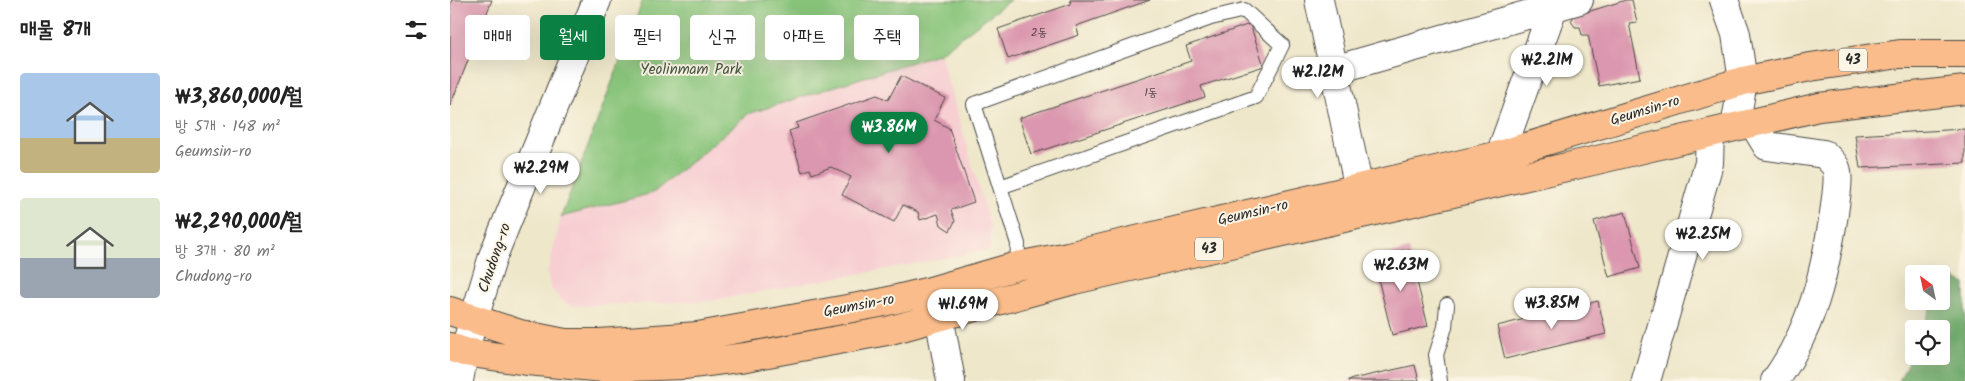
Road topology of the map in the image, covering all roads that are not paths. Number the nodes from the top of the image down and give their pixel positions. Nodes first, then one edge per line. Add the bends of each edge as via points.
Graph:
1 (597, 0) edge
2 (1320, 0) edge
3 (1580, 0) edge
4 (1724, 0) edge
5 (1555, 4) edge
6 (1965, 54) edge
7 (1334, 70) junction
8 (1743, 81) junction
9 (1965, 90) edge
10 (1732, 128) junction
11 (1500, 155) junction
12 (1000, 187) junction
13 (1359, 189) junction
14 (1017, 266) junction
15 (934, 290) junction
16 (1448, 305) dead end
17 (462, 315) edge
18 (940, 317) junction
19 (457, 350) edge
20 (459, 381) edge
21 (951, 381) edge
22 (1440, 381) edge
23 (1646, 381) edge
24 (1775, 381) edge

1 - 17 street, Chudong-ro via 493,256
2 - 7 street
3 - 5 street
4 - 8 street via 1736,34
5 - 7 street
5 - 11 street
6 - 8 main road, Geumsin-ro / 43 via 1900,54
7 - 13 street
8 - 10 street
8 - 11 main road, Geumsin-ro / 43
9 - 10 main road, Geumsin-ro / 43 via 1819,107
10 - 18 main road, Geumsin-ro / 43 via 1074,280
10 - 23 street via 1709,163
10 - 24 street via 1767,146 1824,154 1836,168 1837,195 1827,262 1818,294 1786,365
11 - 13 main road, Geumsin-ro / 43
12 - 12 lane via 974,104 1210,18 1244,10 1282,45 1256,97
12 - 14 lane via 1018,244
13 - 14 main road, Geumsin-ro / 43
14 - 15 main road, Geumsin-ro / 43
15 - 17 main road, Geumsin-ro / 43 via 698,336 599,343 564,343 520,334
15 - 18 street
16 - 22 lane via 1436,355
17 - 19 street, Chudong-ro
18 - 19 main road, Geumsin-ro / 43 via 887,331 684,366 604,368
18 - 21 street
19 - 20 street, Chudong-ro

